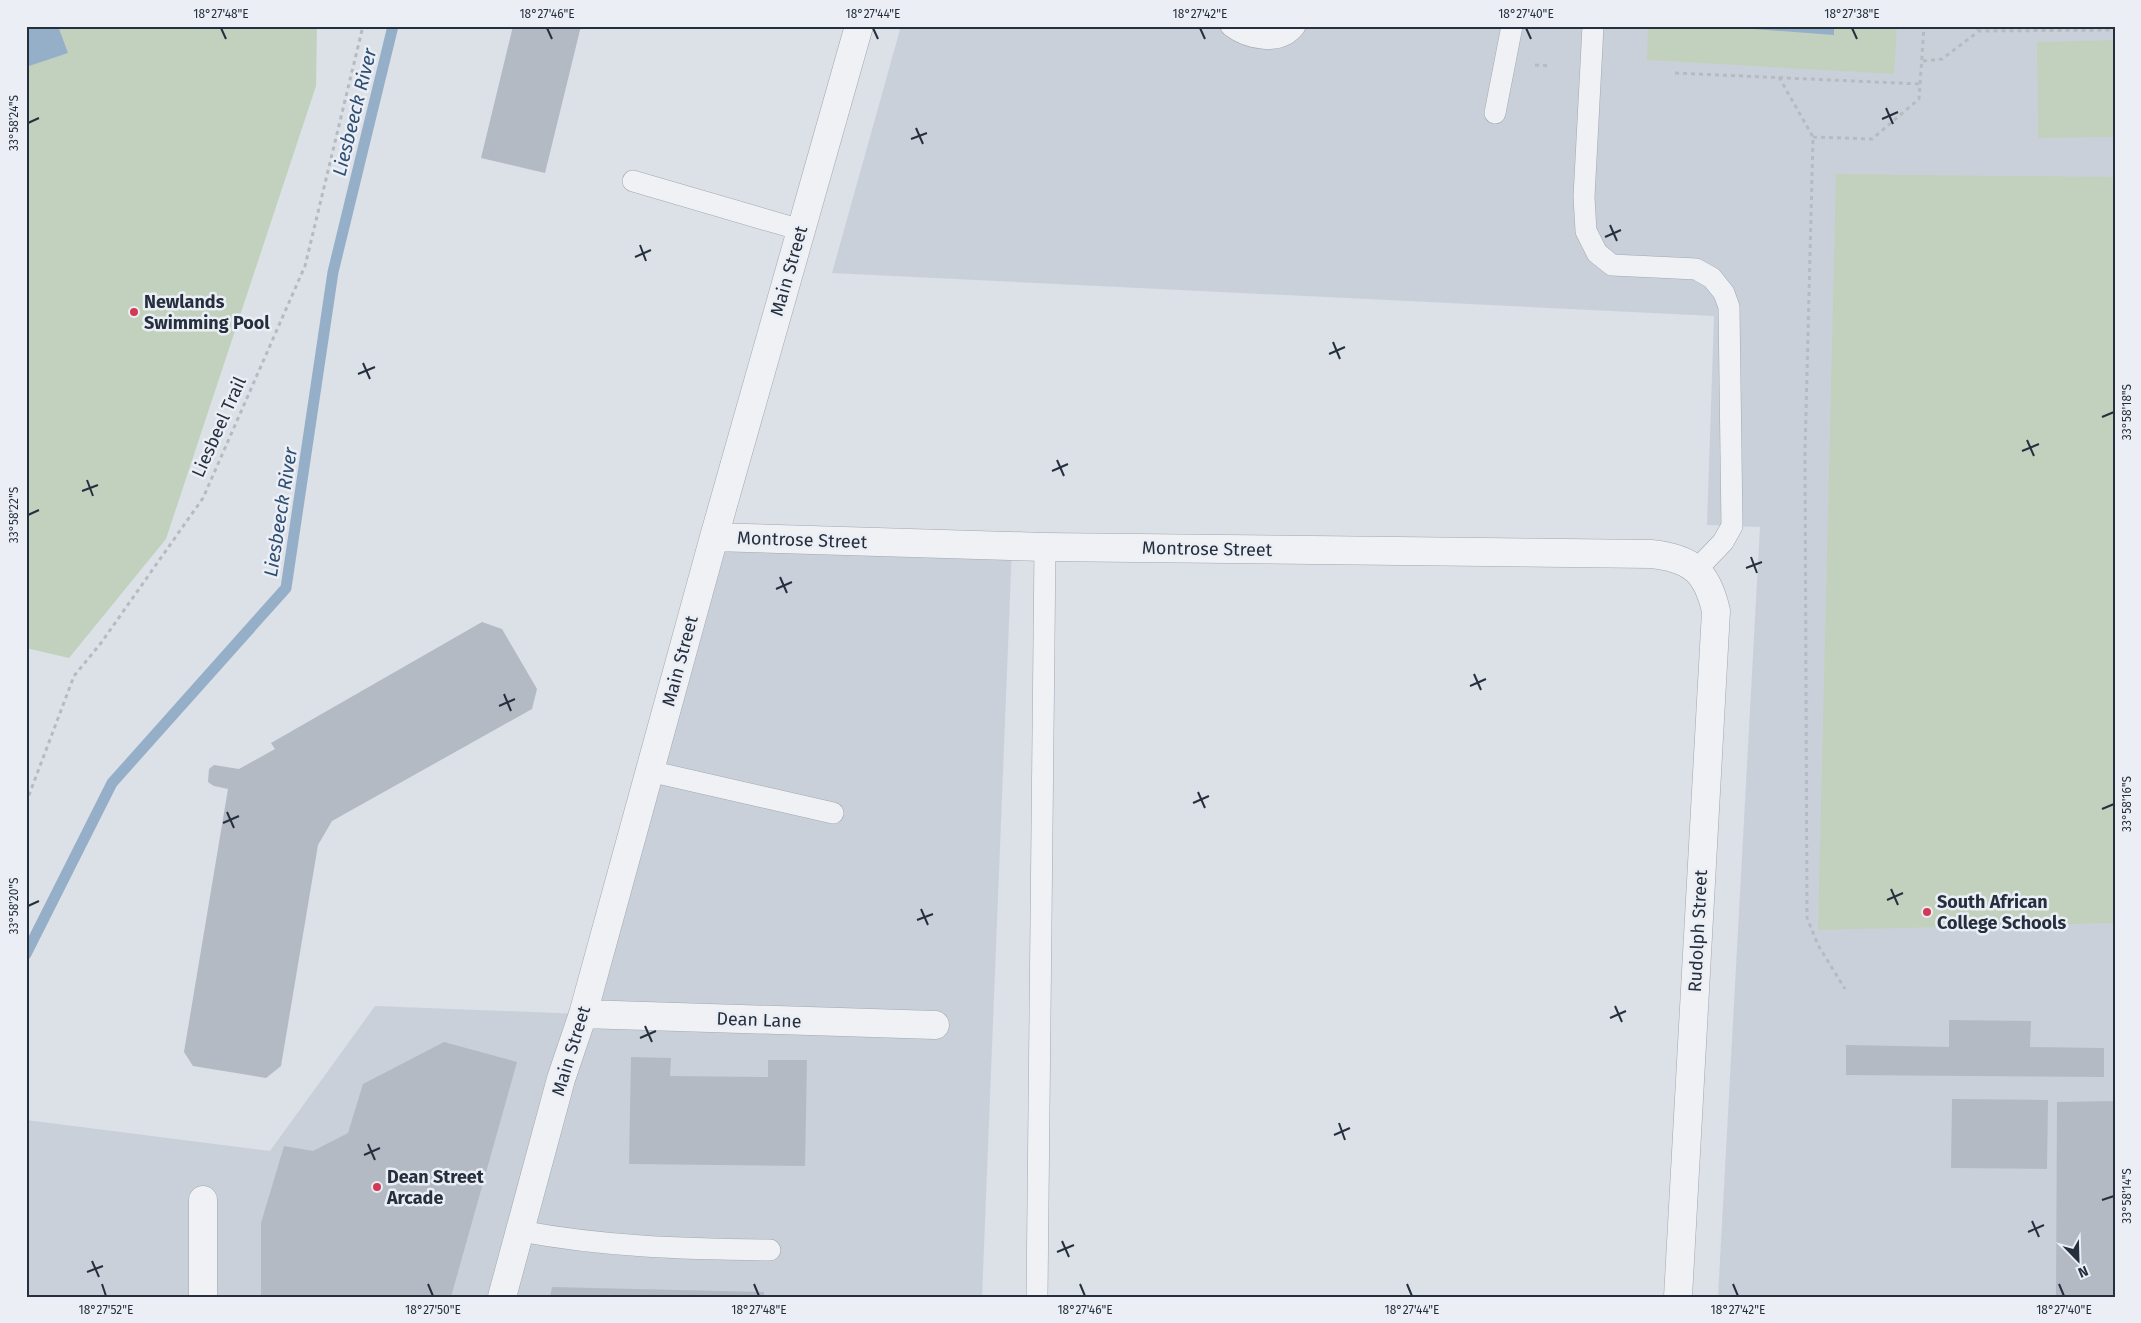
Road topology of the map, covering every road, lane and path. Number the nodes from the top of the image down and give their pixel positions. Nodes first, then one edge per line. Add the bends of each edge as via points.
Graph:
1 (363, 26) edge
2 (859, 26) edge
3 (1231, 26) edge
4 (1295, 26) edge
5 (1512, 26) edge
6 (1593, 26) edge
7 (1924, 26) edge
8 (1976, 26) edge
9 (2115, 30) edge
10 (1979, 31) junction
11 (1922, 61) junction
12 (1675, 73) dead end
13 (1779, 77) junction
14 (1920, 84) junction
15 (1495, 113) dead end
16 (1813, 137) junction
17 (633, 180) dead end
18 (801, 230) junction
19 (714, 537) junction
20 (1045, 547) junction
21 (1697, 569) junction
22 (650, 771) junction
23 (26, 803) edge
24 (833, 813) dead end
25 (1846, 989) dead end
26 (583, 1014) junction
27 (935, 1025) dead end
28 (203, 1200) dead end
29 (520, 1231) junction
30 (770, 1250) dead end
31 (203, 1297) edge
32 (502, 1297) edge
33 (1037, 1297) edge
34 (1678, 1297) edge

1 - 23 path, Liesbeel Trail via 305,266 203,498 74,676
2 - 18 street, Main Street
3 - 4 lane via 1255,38 1274,39
5 - 15 lane
6 - 21 lane via 1584,197 1586,230 1598,253 1612,265 1696,269 1712,278 1724,293 1729,307 1732,526 1723,542
7 - 11 path
8 - 10 path
9 - 10 path
10 - 11 path via 1942,59
11 - 14 path
12 - 13 path
13 - 14 path
13 - 16 path
14 - 16 path via 1919,99 1872,139
16 - 25 path via 1805,452 1807,918 1818,945
17 - 18 lane
18 - 19 street, Main Street
19 - 20 street, Montrose Street
19 - 22 street, Main Street
20 - 21 street, Montrose Street via 1651,554 1671,556
20 - 33 lane
21 - 34 street, Rudolph Street via 1708,585 1716,610
22 - 24 lane
22 - 26 street, Main Street
26 - 27 street, Dean Lane
26 - 29 street, Main Street via 561,1079
28 - 31 street
29 - 30 lane via 610,1245 676,1250
29 - 32 street, Main Street

